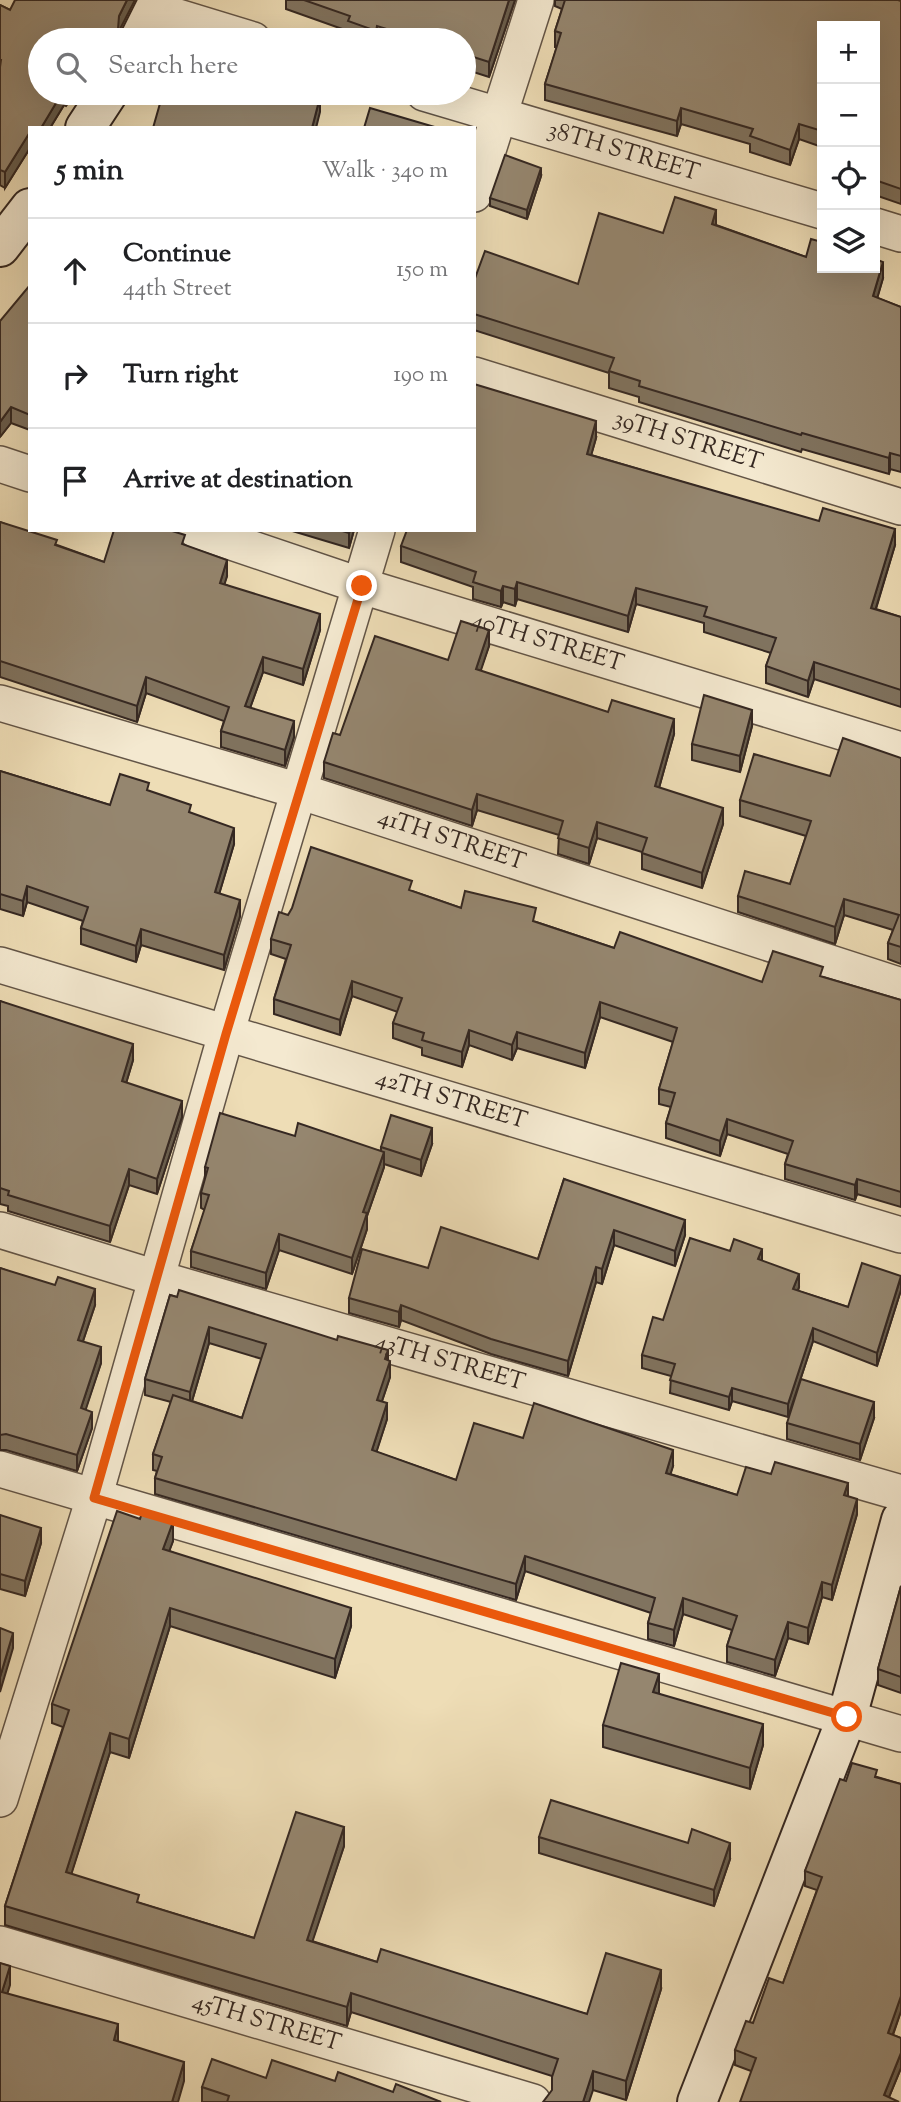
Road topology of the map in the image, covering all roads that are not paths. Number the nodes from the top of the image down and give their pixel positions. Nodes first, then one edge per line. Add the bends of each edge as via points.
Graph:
1 (536, 0) edge
2 (151, 17) edge
3 (200, 28) edge
4 (100, 105) edge
5 (463, 105) edge
6 (498, 116) junction
7 (86, 126) edge
8 (476, 188) edge
9 (819, 210) edge
10 (880, 228) edge
11 (901, 234) edge
12 (476, 375) edge
13 (0, 464) edge
14 (28, 473) edge
15 (901, 507) edge
16 (202, 532) edge
17 (376, 532) edge
18 (362, 586) junction
19 (0, 703) edge
20 (901, 750) edge
21 (299, 791) junction
22 (0, 965) edge
23 (901, 986) edge
24 (226, 1034) junction
25 (0, 1230) edge
26 (901, 1235) edge
27 (156, 1278) junction
28 (0, 1469) edge
29 (901, 1493) edge
30 (94, 1498) junction
31 (901, 1520) edge
32 (847, 1717) junction
33 (12, 1721) edge
34 (901, 1734) edge
35 (0, 1800) edge
36 (0, 1944) edge
37 (533, 2102) edge
38 (697, 2102) edge

1 - 6 street
2 - 3 street
4 - 7 main road
5 - 6 street, 38TH STREET
6 - 8 street
6 - 9 street, 38TH STREET
10 - 11 street
12 - 15 street, 39TH STREET
13 - 14 street
16 - 18 street, 40TH STREET
17 - 18 street
18 - 20 street, 40TH STREET
18 - 21 street
19 - 21 street, 41TH STREET
21 - 23 street, 41TH STREET
21 - 24 street
22 - 24 street, 42TH STREET
24 - 26 street, 42TH STREET
24 - 27 street
25 - 27 street, 43TH STREET
27 - 29 street, 43TH STREET
27 - 30 street
28 - 30 street
30 - 32 street
30 - 33 street
31 - 32 main road
32 - 34 street
32 - 38 main road
33 - 35 street
36 - 37 street, 45TH STREET

